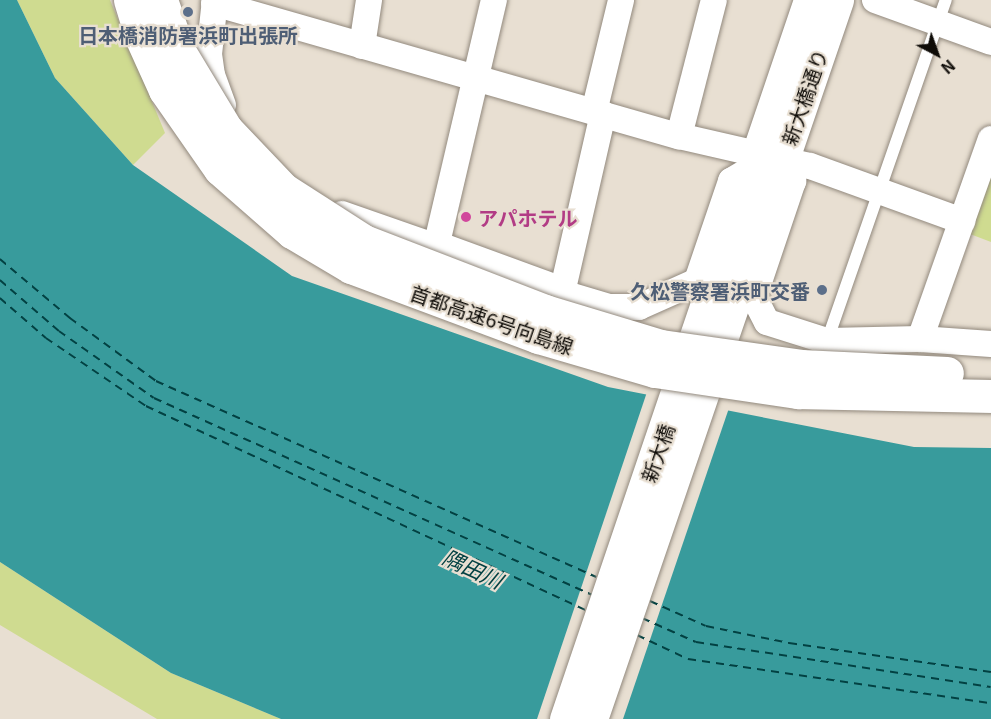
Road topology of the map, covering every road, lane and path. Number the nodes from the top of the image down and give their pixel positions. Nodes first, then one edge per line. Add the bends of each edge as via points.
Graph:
1 (130, 0) edge
2 (161, 0) edge
3 (369, 0) edge
4 (494, 0) edge
5 (621, 0) edge
6 (714, 0) edge
7 (875, 0) edge
8 (215, 1) edge
9 (833, 1) edge
10 (943, 11) edge
11 (991, 42) edge
12 (362, 46) junction
13 (477, 79) junction
14 (598, 113) junction
15 (679, 136) junction
16 (991, 139) edge
17 (762, 172) junction
18 (880, 190) junction
19 (962, 221) junction
20 (436, 247) junction
21 (562, 293) junction
22 (920, 339) junction
23 (827, 341) junction
24 (991, 344) edge
25 (991, 374) edge
26 (991, 396) edge
27 (566, 719) edge
28 (591, 719) edge

1 - 26 main road, 首都高速6号向島線, bridge via 141,37 165,90 206,152 267,213 351,267 538,337 655,371 760,389
2 - 25 main road, 首都高速6号向島線, bridge via 183,60 226,129 283,189 364,241 565,318 697,354 801,366
3 - 12 street
4 - 13 street
5 - 14 street
6 - 15 street
7 - 10 street
8 - 12 street
8 - 20 street via 209,54 218,97 266,155 309,193 345,216
9 - 17 main road, 新大橋通り
10 - 11 street
10 - 18 lane
12 - 13 street
13 - 14 street
13 - 20 street
14 - 15 street
14 - 21 street
15 - 17 street
16 - 19 street
17 - 18 street
17 - 21 street via 731,181 698,281 639,307 609,307
17 - 23 street via 793,181 754,297 767,322
17 - 27 main road, 新大橋, bridge
17 - 28 main road, 新大橋, bridge
18 - 19 street
18 - 23 lane
19 - 22 street
20 - 21 street
22 - 23 street
22 - 24 street

